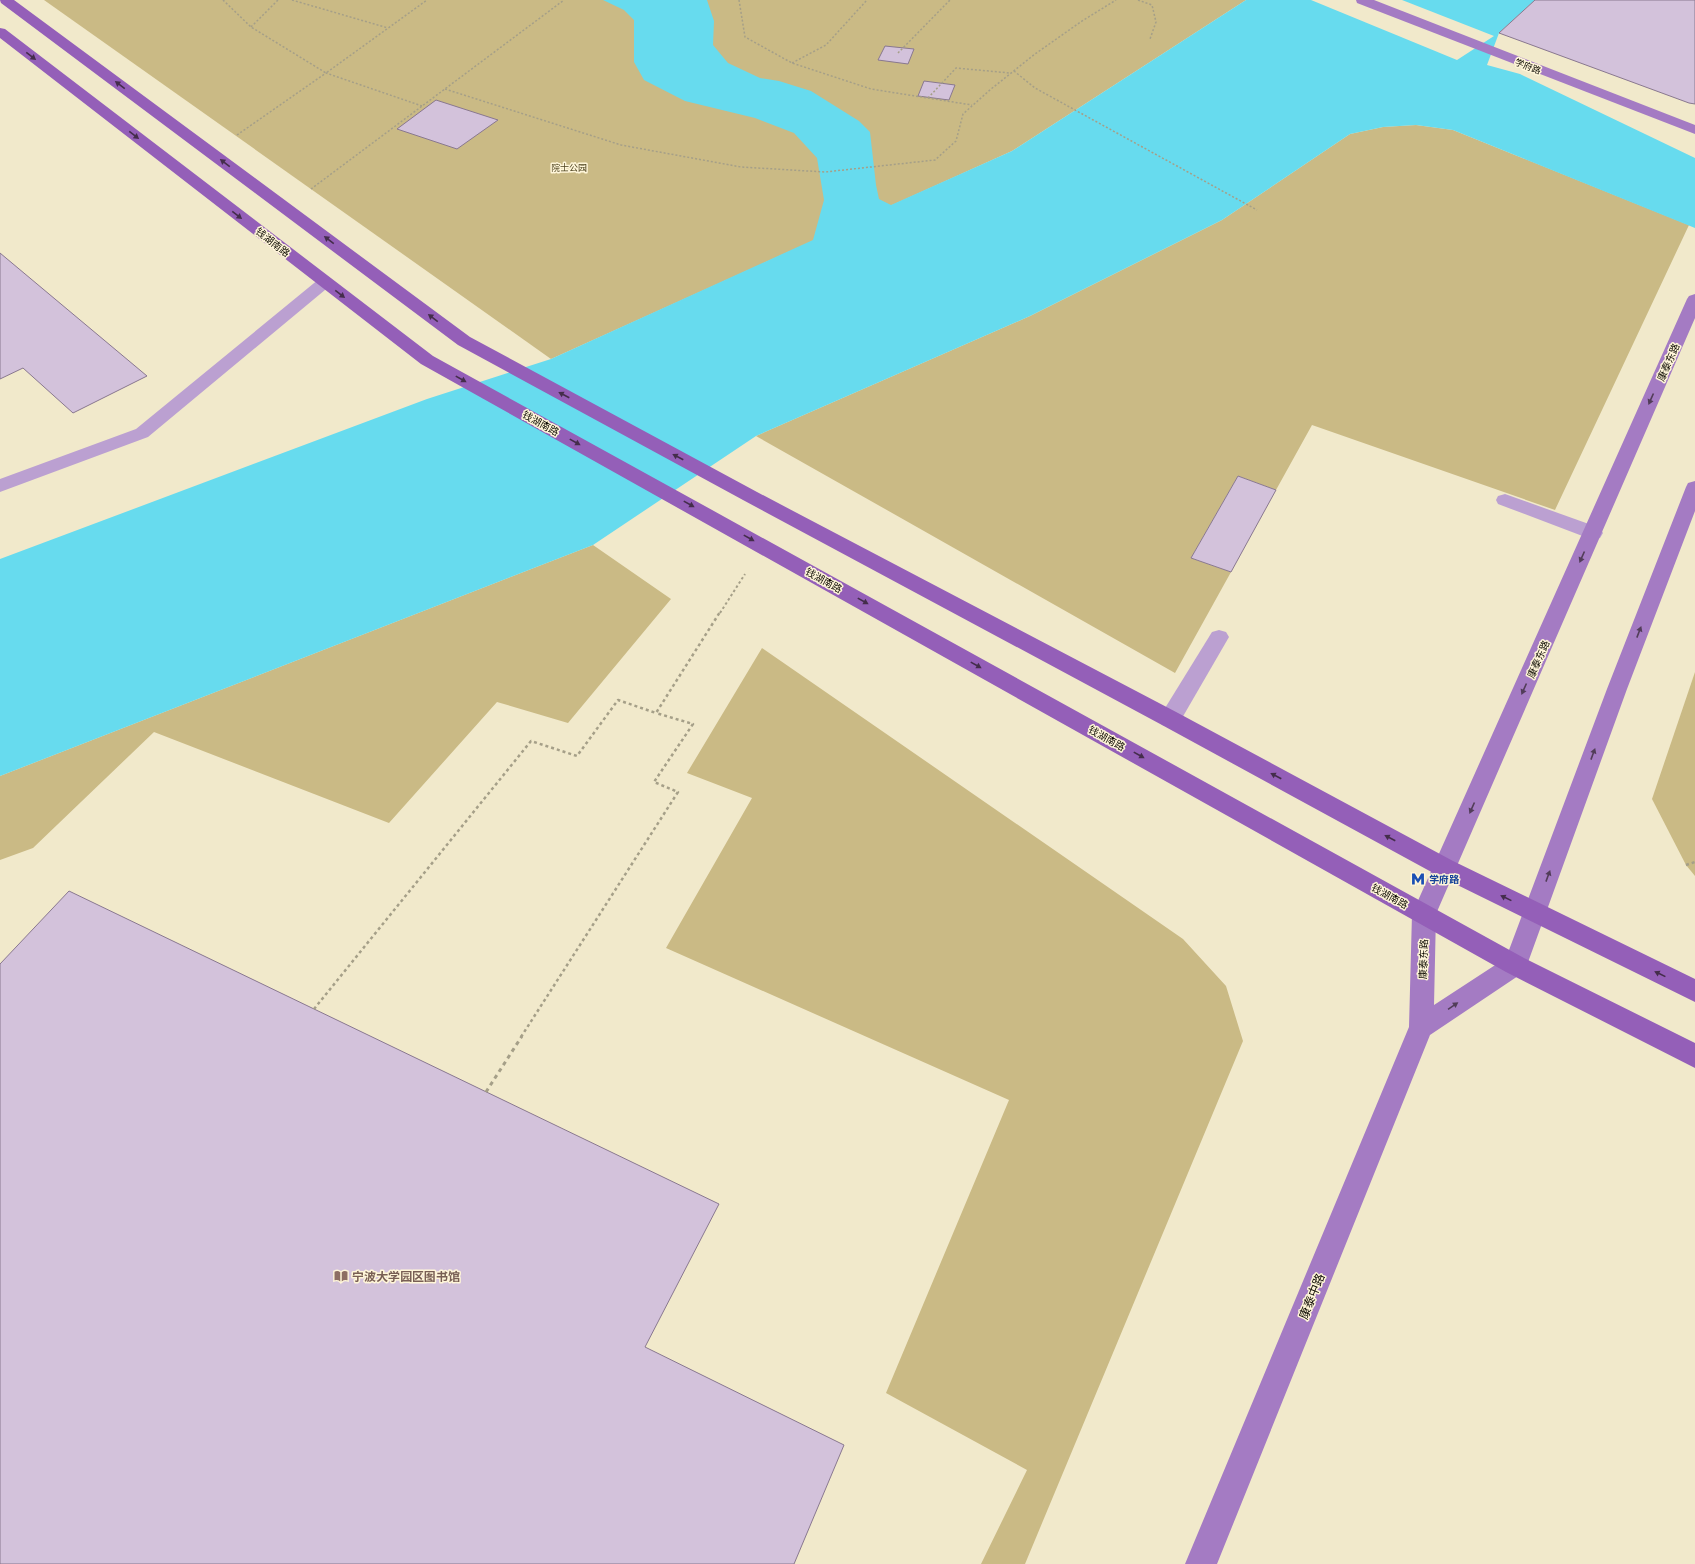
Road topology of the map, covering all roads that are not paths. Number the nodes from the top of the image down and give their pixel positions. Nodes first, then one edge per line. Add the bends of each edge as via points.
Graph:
1 (6, 0) edge
2 (1362, 0) edge
3 (0, 32) edge
4 (1695, 130) edge
5 (325, 282) junction
6 (1695, 299) edge
7 (0, 486) edge
8 (1695, 487) edge
9 (1505, 500) dead end
10 (1593, 534) junction
11 (1219, 637) dead end
12 (1170, 719) junction
13 (1445, 868) junction
14 (1535, 912) junction
15 (1424, 914) junction
16 (1515, 965) junction
17 (1695, 991) edge
18 (1421, 1027) junction
19 (1695, 1056) edge
20 (1201, 1564) edge

12 -> 1 main road via 464,341
2 - 4 street, 学府路
3 -> 5 main road, 钱湖南路
5 - 7 street via 142,433
5 -> 15 main road, 钱湖南路 via 427,360
6 -> 10 street, 康泰东路
14 -> 8 street
9 - 10 street
10 -> 13 street, 康泰东路
11 - 12 street
13 -> 12 main road
14 -> 13 main road
13 - 15 street, 康泰东路
14 - 16 street
17 -> 14 main road
15 - 16 main road, 钱湖南路
15 - 18 street, 康泰东路
18 -> 16 street
16 - 19 main road, 钱湖南路
18 - 20 street, 康泰中路

